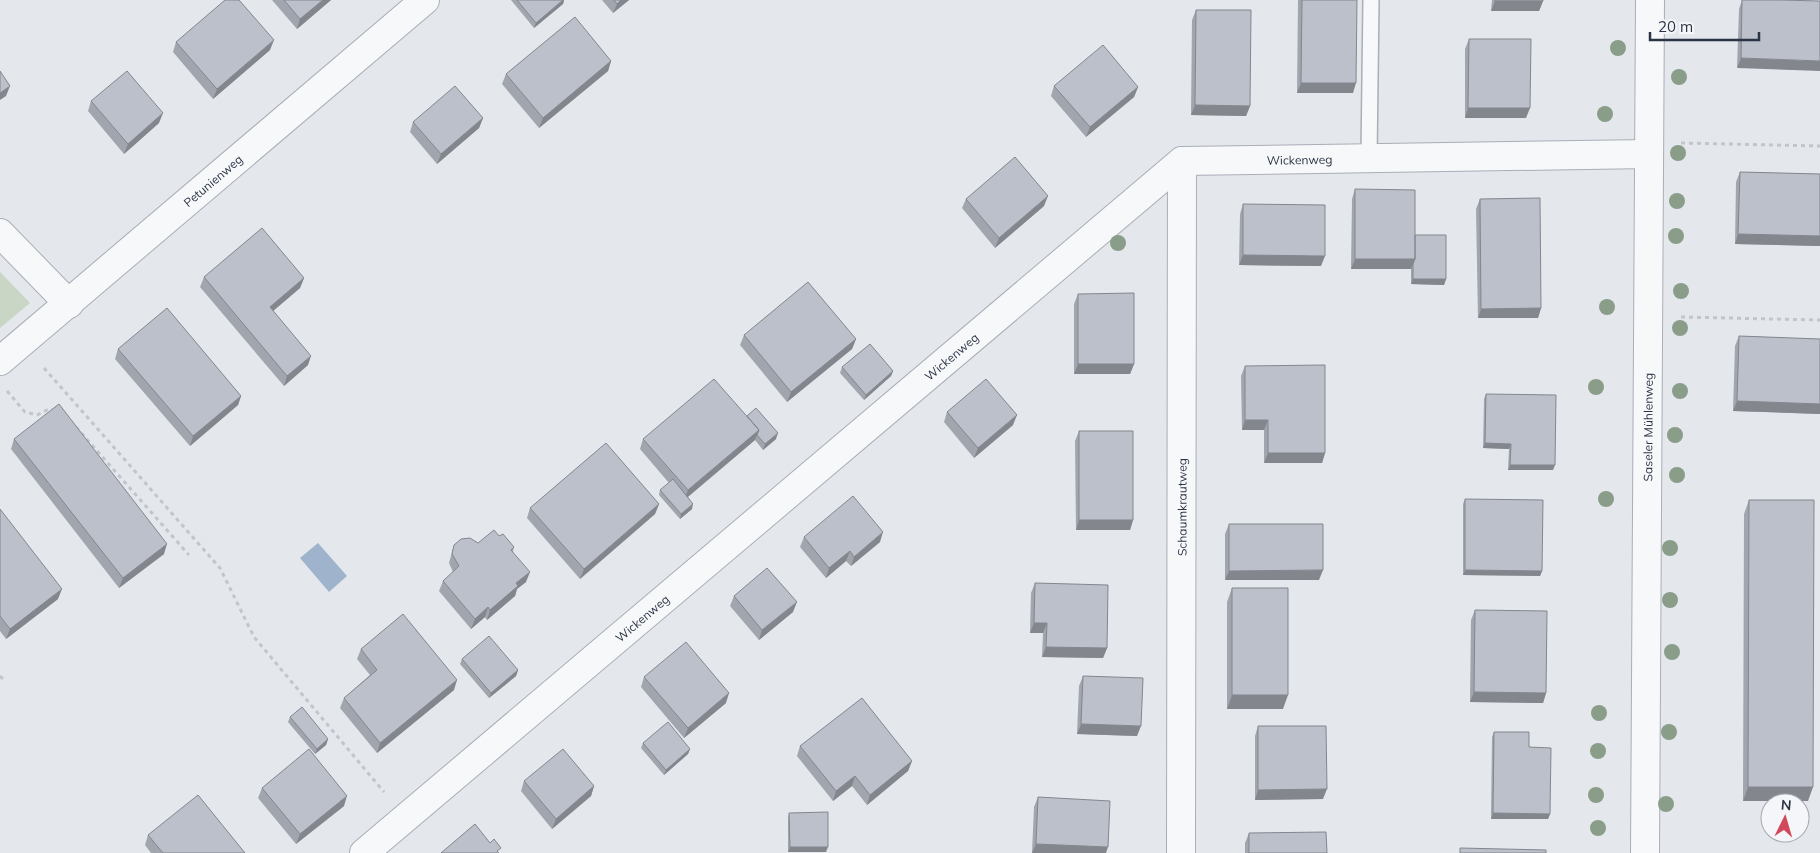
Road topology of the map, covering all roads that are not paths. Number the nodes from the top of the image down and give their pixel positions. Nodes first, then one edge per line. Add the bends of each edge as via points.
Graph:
1 (425, 0) edge
2 (1371, 0) edge
3 (1650, 0) edge
4 (1649, 148) junction
5 (1369, 158) junction
6 (1182, 161) junction
7 (0, 233) edge
8 (69, 304) junction
9 (0, 361) edge
10 (364, 853) edge
11 (1181, 853) edge
12 (1645, 853) edge

1 - 8 street, Petunienweg
2 - 5 lane
3 - 4 street, Saseler Mühlenweg
4 - 5 street, Wickenweg
4 - 12 street, Saseler Mühlenweg
5 - 6 street, Wickenweg
6 - 10 street, Wickenweg
6 - 11 street, Schaumkrautweg
7 - 8 street
8 - 9 street, Petunienweg

